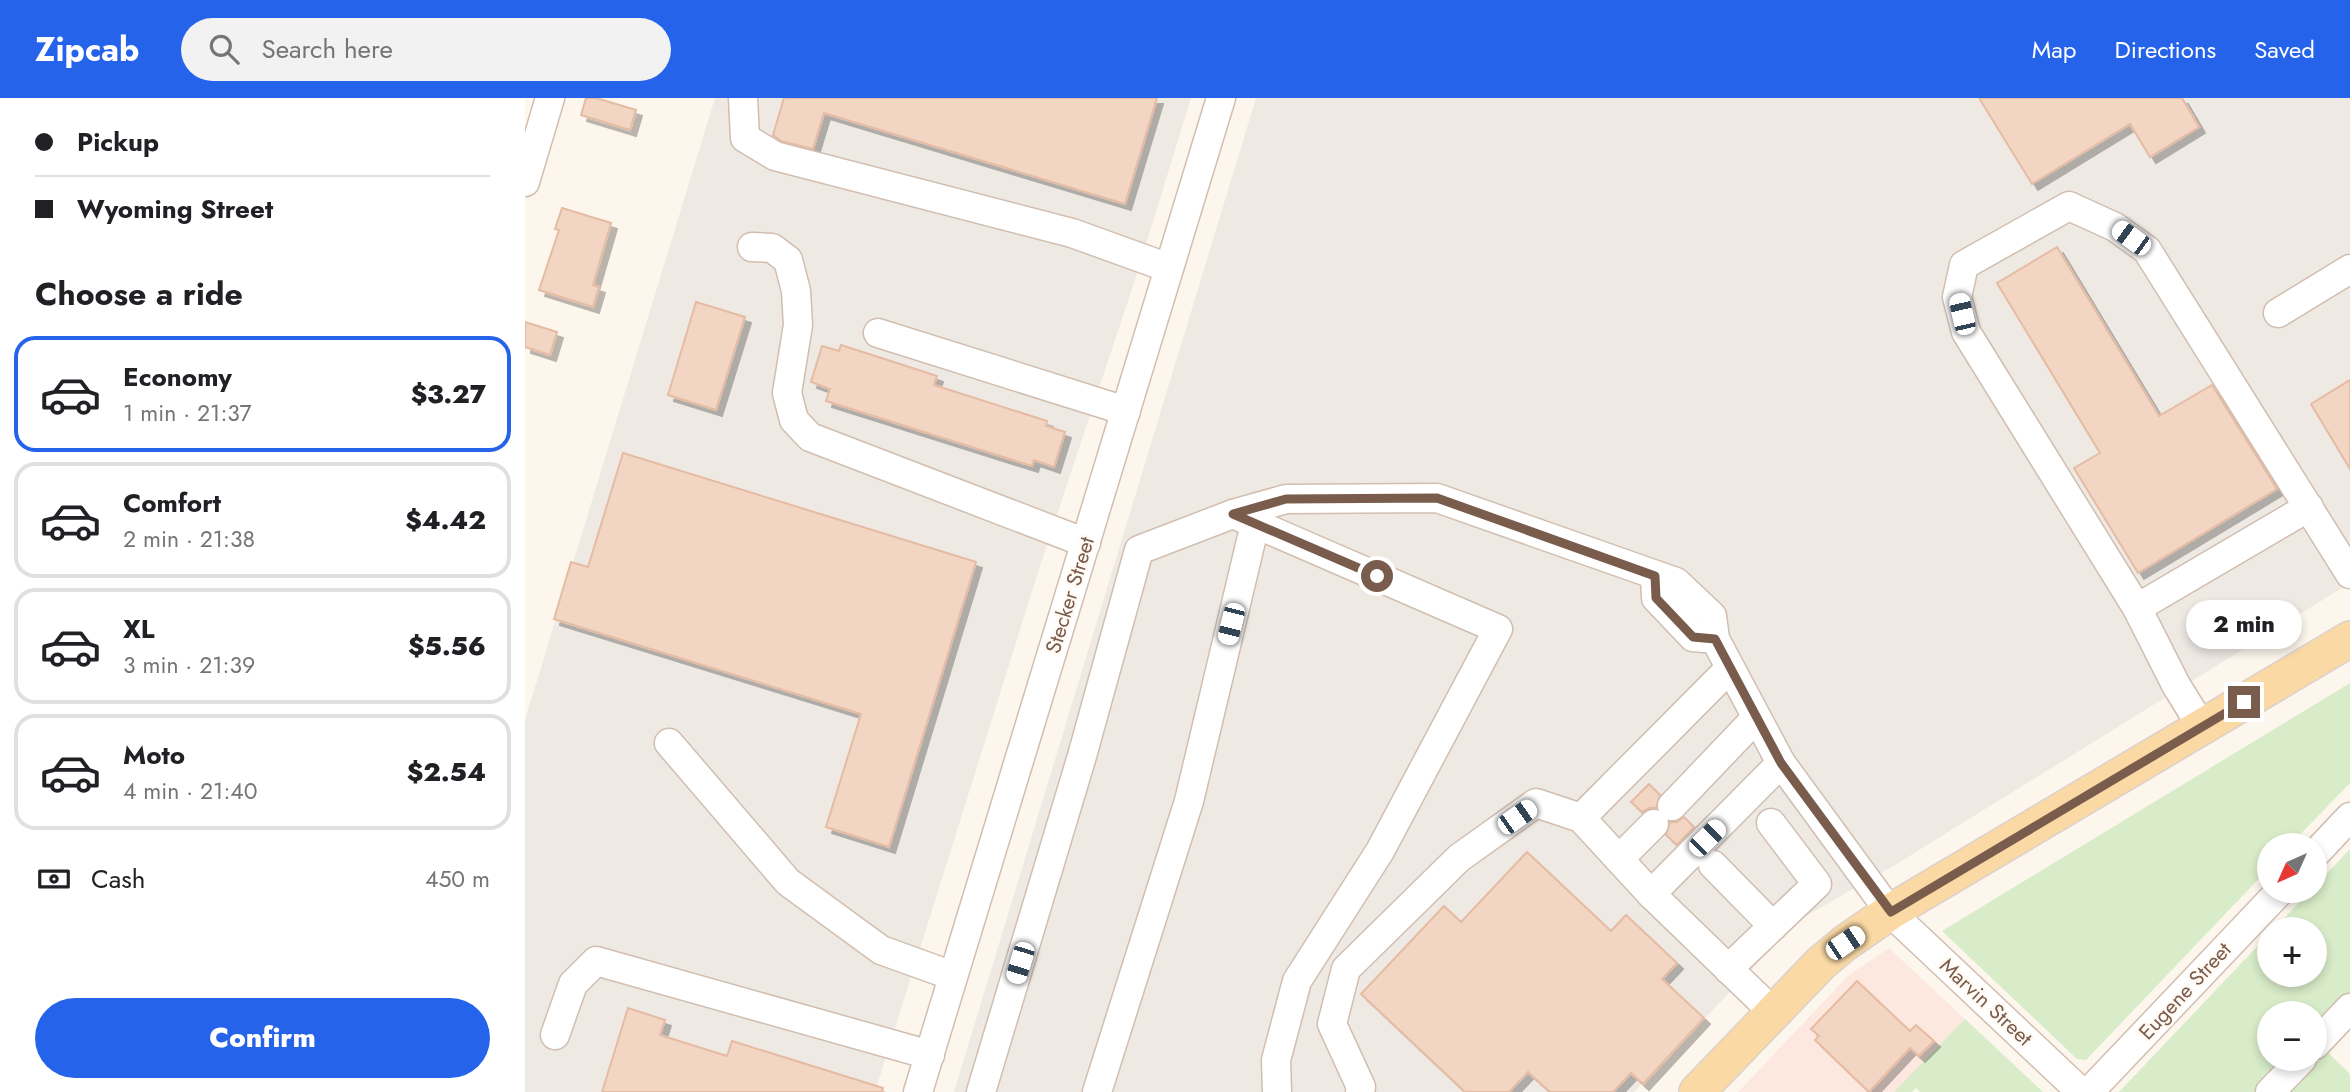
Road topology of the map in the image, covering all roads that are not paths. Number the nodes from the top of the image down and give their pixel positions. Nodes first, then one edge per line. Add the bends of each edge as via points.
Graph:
1 (550, 98) edge
2 (743, 98) edge
3 (1221, 98) edge
4 (525, 182) edge
5 (753, 247) dead end
6 (1169, 268) junction
7 (2350, 269) edge
8 (2278, 313) dead end
9 (878, 333) dead end
10 (1126, 411) junction
11 (2309, 507) junction
12 (1244, 519) junction
13 (1086, 543) junction
14 (2350, 574) edge
15 (2137, 608) junction
16 (2350, 639) edge
17 (1729, 669) junction
18 (1756, 718) junction
19 (2202, 727) junction
20 (669, 743) dead end
21 (1781, 763) junction
22 (2350, 817) edge
23 (1581, 818) junction
24 (1771, 823) dead end
25 (2327, 841) edge
26 (1619, 859) junction
27 (1713, 865) dead end
28 (1651, 894) junction
29 (2269, 903) edge
30 (1891, 912) junction
31 (1773, 926) junction
32 (1728, 969) junction
33 (953, 976) junction
34 (2350, 1008) edge
35 (1773, 1012) junction
36 (2327, 1032) edge
37 (555, 1035) dead end
38 (930, 1055) junction
39 (2290, 1071) edge
40 (918, 1092) edge
41 (981, 1092) edge
42 (1097, 1092) edge
43 (1277, 1092) edge
44 (1360, 1092) edge
45 (1697, 1092) edge
46 (2081, 1092) edge
47 (2089, 1092) edge
48 (2270, 1092) edge

1 - 4 street
2 - 6 street via 745,138 775,156 1072,233
3 - 6 street, Stecker Street
5 - 13 street via 772,248 788,260 798,325 787,393 794,420 810,437
6 - 10 street, Stecker Street
7 - 8 street
9 - 10 street
10 - 13 street, Stecker Street
11 - 14 street
11 - 15 street
11 - 15 street via 2147,250 2115,227 2069,206 1964,265 1957,297 1966,332
12 - 17 street, Marvin Street via 1286,499 1437,498 1676,582 1712,616 1715,639
12 - 41 street, Marvin Street via 1139,550
12 - 42 street via 1189,801
12 - 43 street via 1498,629 1380,851 1297,981 1276,1060
13 - 33 street, Stecker Street
15 - 19 street
16 - 19 main road
17 - 18 street, Marvin Street
17 - 23 street
18 - 21 street, Marvin Street
18 - 26 street
19 - 30 main road
20 - 33 street via 788,882 881,950
21 - 28 street
21 - 30 street, Marvin Street
22 - 25 street
23 - 26 street
23 - 44 street via 1537,803 1459,858 1346,969 1332,1024
24 - 31 street via 1817,884
26 - 28 street
27 - 31 street
28 - 32 street
29 - 47 street, Eugene Street
30 - 35 main road via 1845,943
30 - 46 street, Marvin Street
31 - 32 street
32 - 35 street
33 - 38 street, Stecker Street
34 - 36 street
35 - 45 main road
37 - 38 street via 573,984 596,961
38 - 40 street, Stecker Street
39 - 48 street

